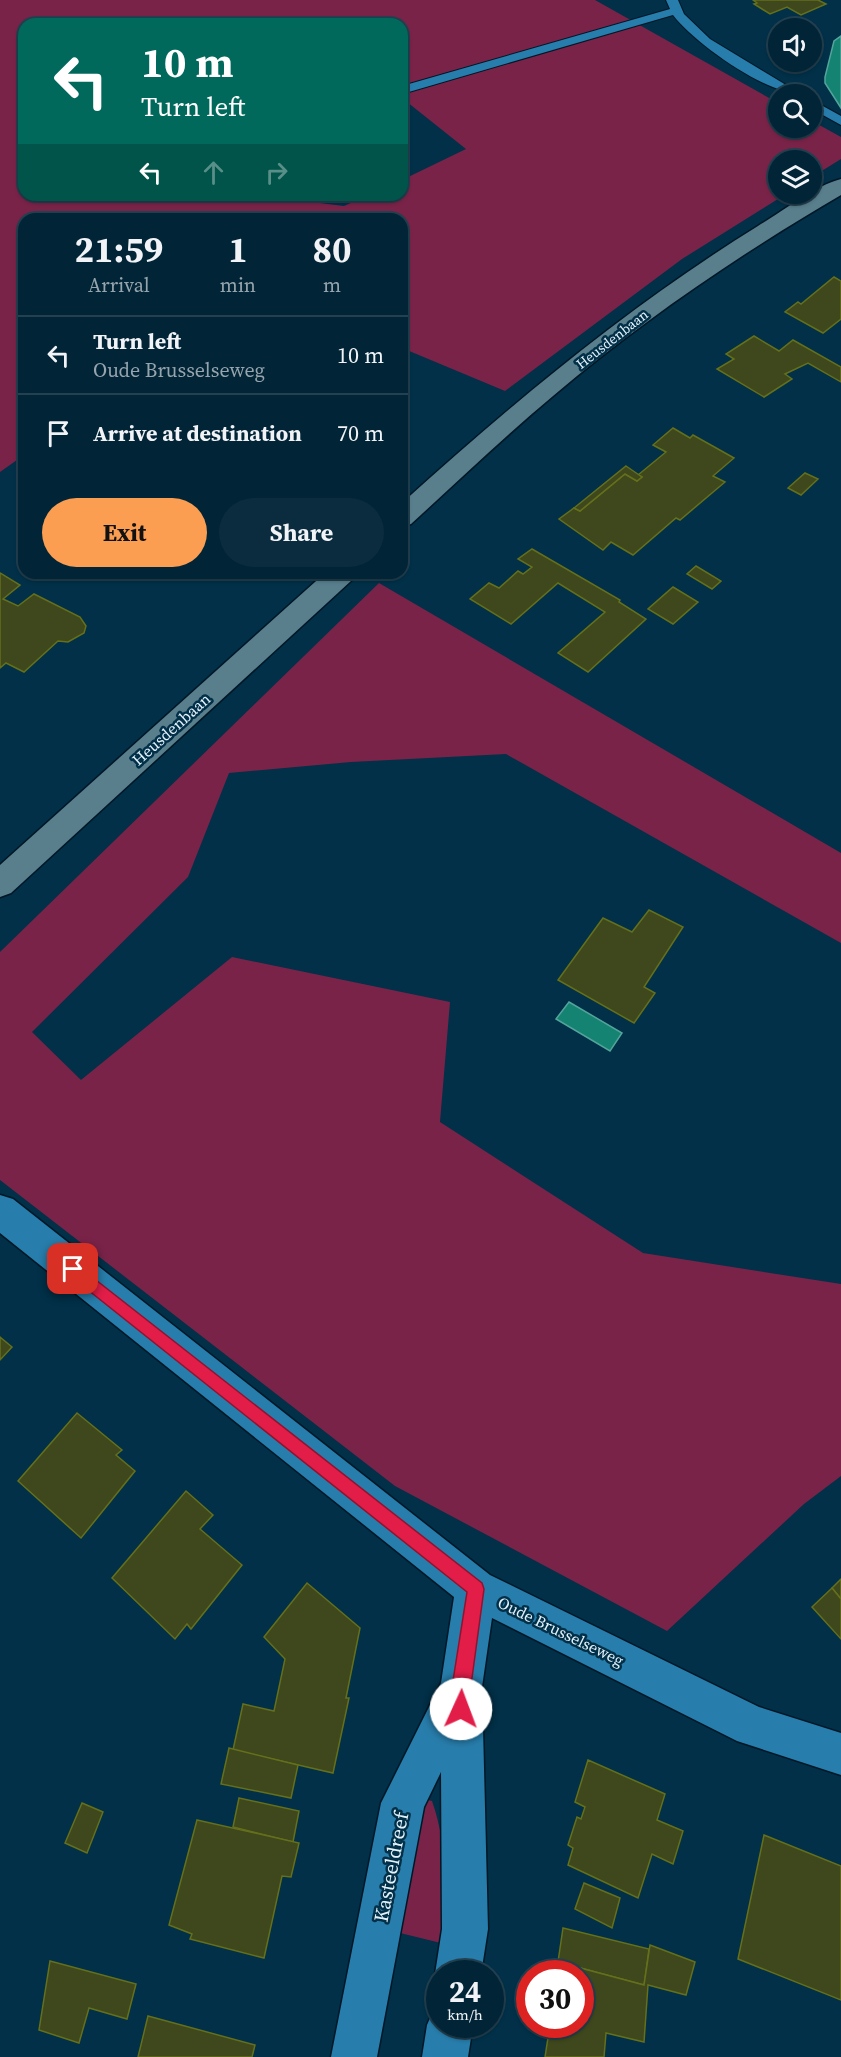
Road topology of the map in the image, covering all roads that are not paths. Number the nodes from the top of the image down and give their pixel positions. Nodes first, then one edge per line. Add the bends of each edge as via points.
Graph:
1 (673, 6) edge
2 (778, 84) edge
3 (408, 88) edge
4 (822, 110) edge
5 (841, 121) edge
6 (841, 186) edge
7 (408, 513) edge
8 (335, 579) edge
9 (0, 884) edge
10 (0, 1211) edge
11 (476, 1589) junction
12 (461, 1687) junction
13 (841, 1754) edge
14 (460, 1960) edge
15 (448, 2038) edge
16 (354, 2057) edge
17 (445, 2057) edge

1 - 2 lane via 703,39
1 - 3 lane
4 - 5 lane
6 - 7 main road, Heusdenbaan via 763,232 634,320 507,422
8 - 9 main road, Heusdenbaan
10 - 11 street, Oude Brusselseweg
11 - 12 street, Kasteeldreef
11 - 13 street, Oude Brusselseweg via 752,1726
12 - 14 street, Kasteeldreef via 465,1929
12 - 16 street, Kasteeldreef via 403,1803
15 - 17 street

